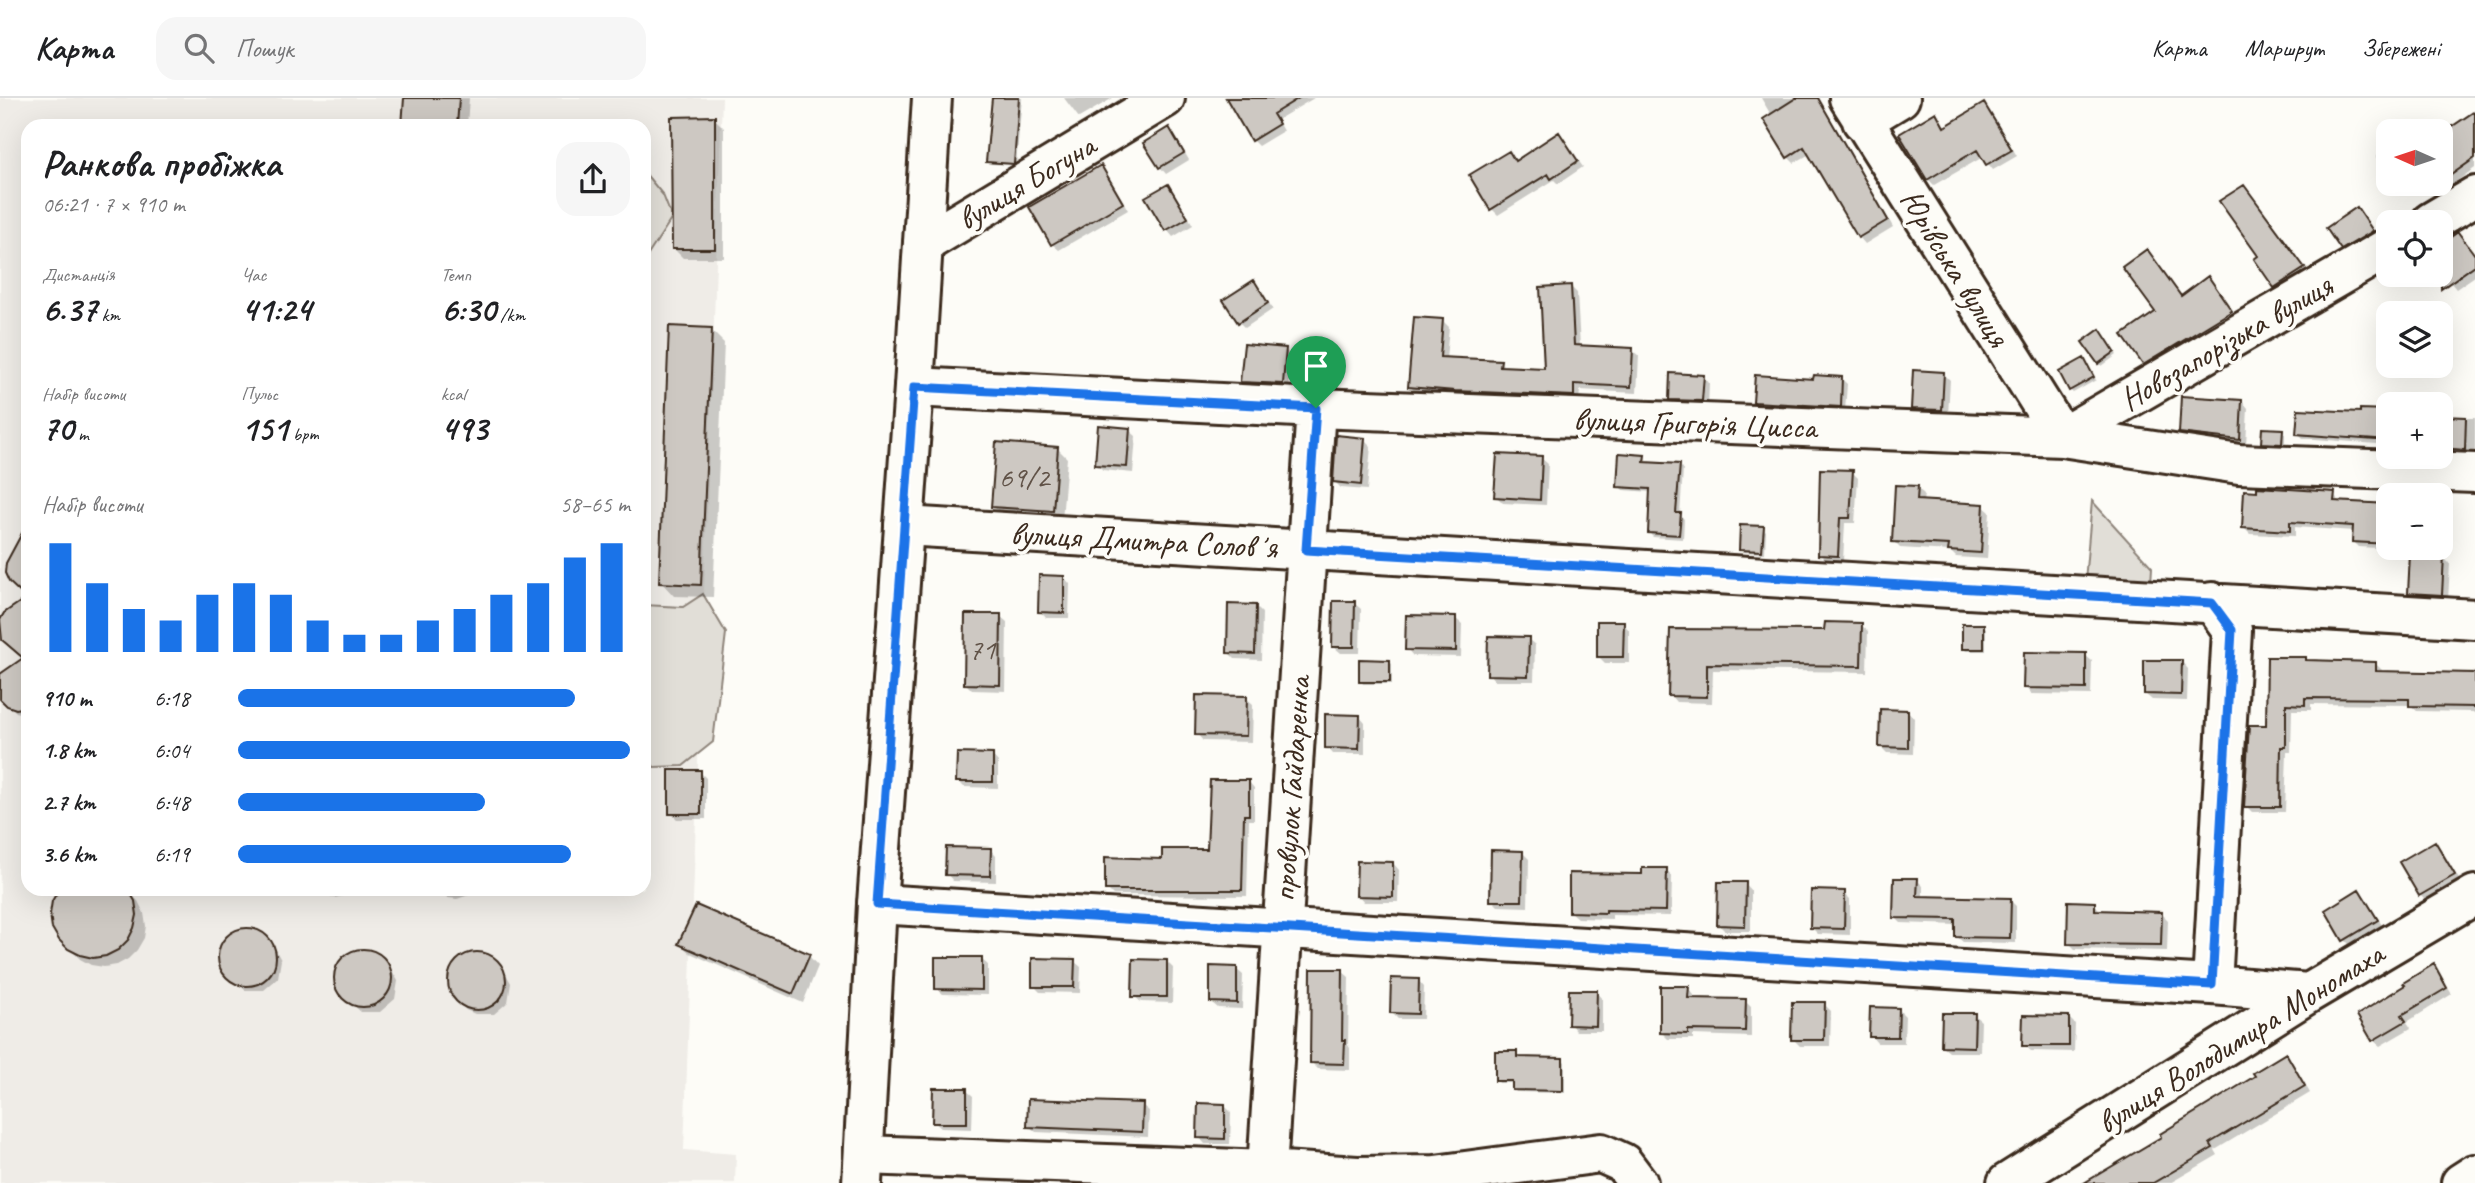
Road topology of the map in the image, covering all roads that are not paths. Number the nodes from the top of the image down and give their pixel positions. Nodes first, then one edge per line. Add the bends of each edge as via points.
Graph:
1 (932, 98) edge
2 (1165, 98) edge
3 (1900, 98) edge
4 (1855, 109) edge
5 (2475, 196) edge
6 (2451, 210) edge
7 (923, 244) junction
8 (2376, 255) edge
9 (914, 387) junction
10 (1316, 408) junction
11 (2062, 437) junction
12 (2475, 473) edge
13 (904, 526) junction
14 (1306, 550) junction
15 (2212, 603) junction
16 (2475, 619) edge
17 (2475, 895) edge
18 (877, 904) junction
19 (1282, 929) junction
20 (2212, 985) junction
21 (2309, 993) junction
22 (863, 1169) edge
23 (1267, 1170) junction
24 (2475, 1174) edge
25 (1638, 1183) edge
26 (2007, 1183) edge
27 (2461, 1183) edge

1 - 7 street
2 - 7 street, вулиця Богуна
3 - 4 street
4 - 11 street, Юрівська вулиця
5 - 6 street
7 - 9 street
8 - 11 street, Новозапорізька вулиця
9 - 10 street, вулиця Григорія Цисса
9 - 13 street
10 - 11 street, вулиця Григорія Цисса
10 - 14 street, провулок Гайдаренка
11 - 12 street, вулиця Григорія Цисса via 2238,464
13 - 14 street, вулиця Дмитра Соловʼя
13 - 18 street
14 - 15 street, вулиця Дмитра Соловʼя
14 - 19 street, провулок Гайдаренка
15 - 16 street, вулиця Дмитра Соловʼя
15 - 20 street via 2232,630
17 - 21 street, вулиця Володимира Мономаха
18 - 19 street
18 - 22 street
19 - 20 street
19 - 23 street, провулок Гайдаренка
20 - 21 street
21 - 26 street, вулиця Володимира Мономаха
22 - 23 street
23 - 25 street via 1434,1175 1601,1153 1623,1163
24 - 27 street

